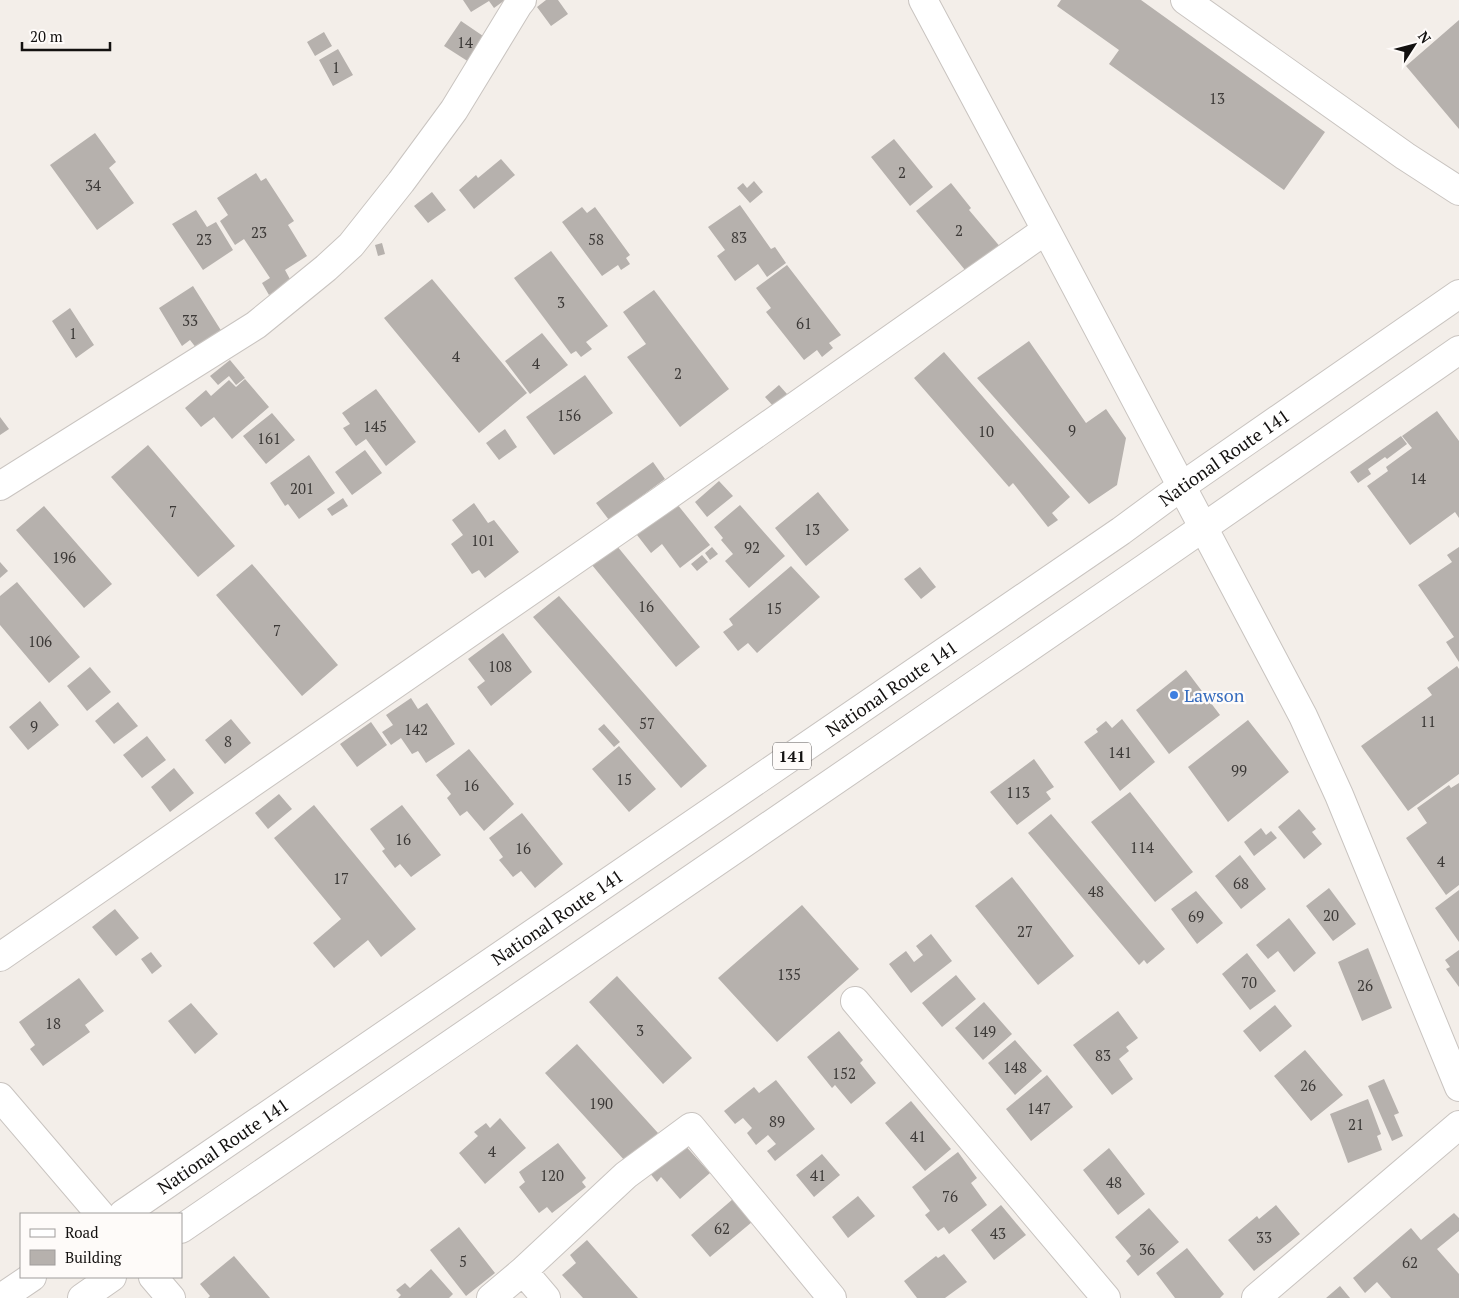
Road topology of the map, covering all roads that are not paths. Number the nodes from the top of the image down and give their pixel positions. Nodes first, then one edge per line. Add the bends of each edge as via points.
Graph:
1 (522, 0) edge
2 (923, 0) edge
3 (1185, 0) edge
4 (1459, 191) edge
5 (1046, 230) junction
6 (1459, 294) edge
7 (1459, 350) edge
8 (0, 486) edge
9 (1182, 486) junction
10 (1204, 527) junction
11 (0, 957) edge
12 (856, 1001) dead end
13 (1459, 1087) edge
14 (0, 1097) edge
15 (1459, 1124) edge
16 (99, 1213) edge
17 (124, 1213) edge
18 (182, 1228) edge
19 (523, 1271) junction
20 (31, 1278) edge
21 (111, 1278) edge
22 (154, 1278) edge
23 (1, 1298) edge
24 (82, 1298) edge
25 (171, 1298) edge
26 (491, 1298) edge
27 (546, 1298) edge
28 (832, 1298) edge
29 (1106, 1298) edge
30 (1256, 1298) edge

1 - 8 main road via 454,110 351,245 256,324
2 - 5 main road
3 - 4 main road
5 - 9 main road
5 - 11 main road
6 - 9 main road, National Route 141 / 141
7 - 10 main road, 141
9 - 10 main road
9 - 17 main road, National Route 141 / 141
10 - 13 main road via 1315,742
10 - 18 main road, 141
12 - 29 main road
14 - 16 main road
15 - 30 main road
19 - 26 main road
19 - 27 main road
19 - 28 main road via 626,1175 692,1128
20 - 23 main road
21 - 24 main road
22 - 25 main road

